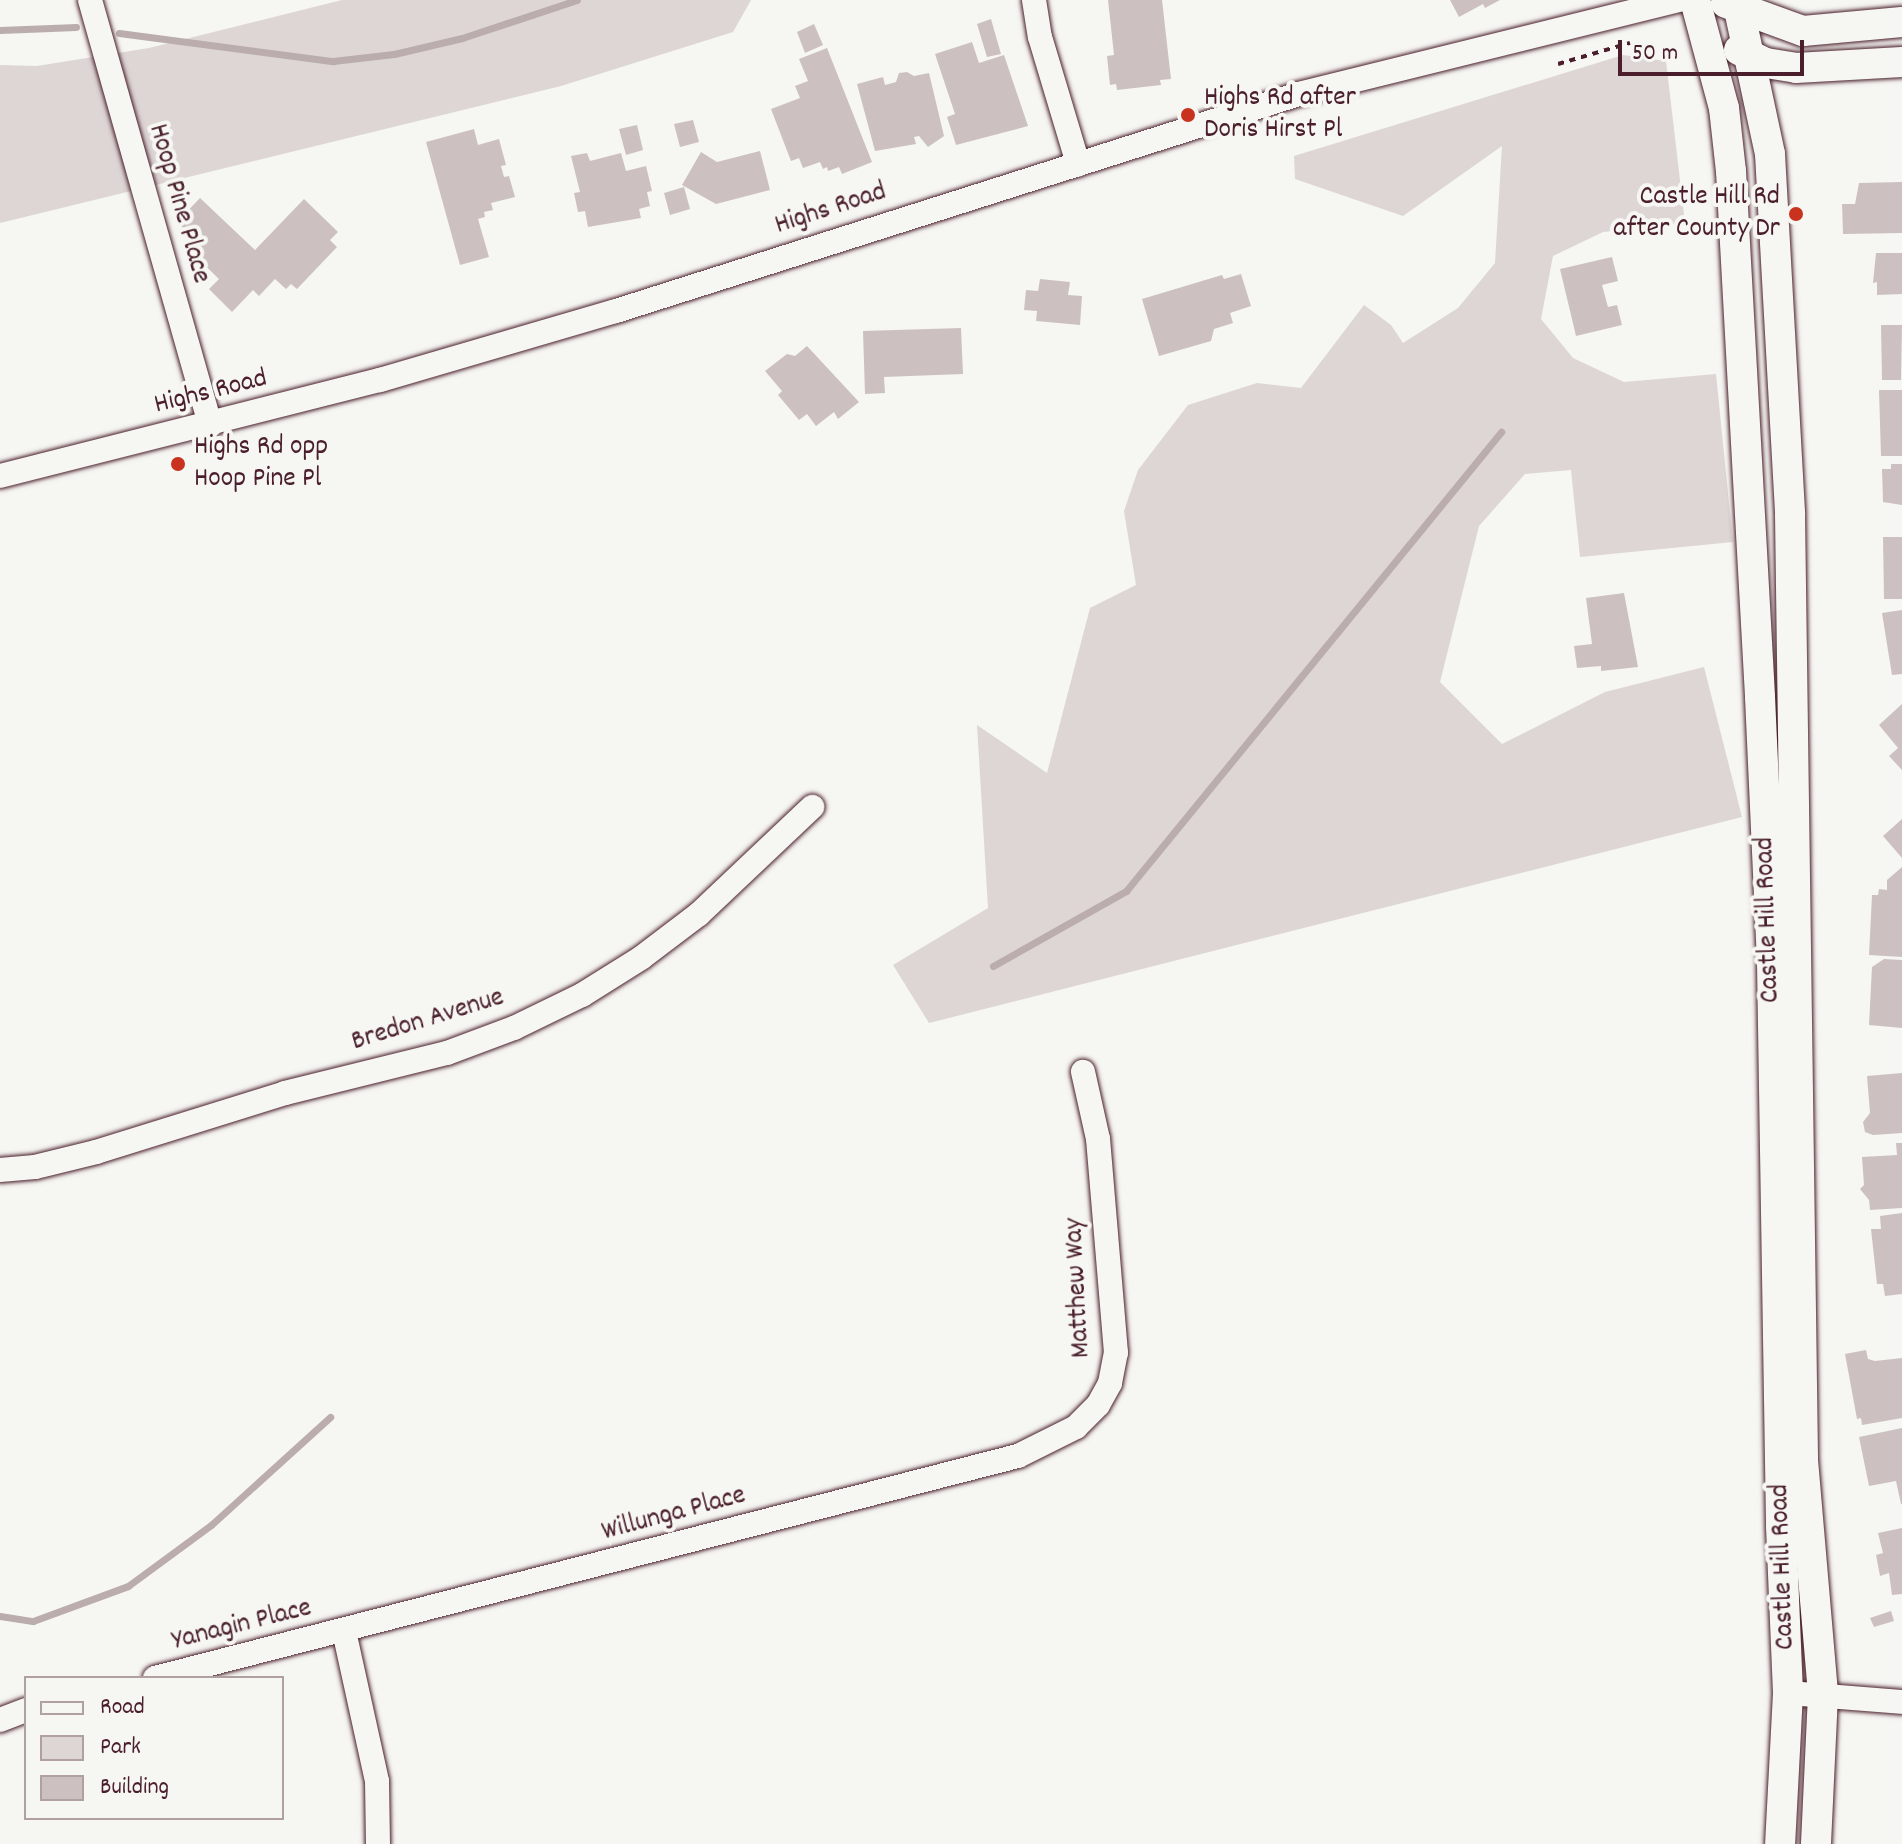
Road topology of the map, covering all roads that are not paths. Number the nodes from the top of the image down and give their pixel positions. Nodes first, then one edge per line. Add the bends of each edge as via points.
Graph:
1 (90, 0) edge
2 (1034, 0) edge
3 (1680, 0) edge
4 (1696, 0) edge
5 (1730, 3) edge
6 (1902, 22) edge
7 (1752, 59) junction
8 (1902, 62) edge
9 (1078, 164) junction
10 (210, 425) junction
11 (0, 476) edge
12 (812, 807) dead end
13 (1083, 1072) dead end
14 (0, 1170) edge
15 (1018, 1456) joint
16 (344, 1631) junction
17 (163, 1676) edge
18 (1788, 1693) junction
19 (1823, 1695) junction
20 (1902, 1702) edge
21 (378, 1844) edge
22 (1780, 1844) edge
23 (1816, 1844) edge

1 - 10 street, Hoop Pine Place
2 - 9 street
3 - 9 street, Highs Road via 1299,94
4 - 7 main road via 1722,35
4 - 18 main road, Castle Hill Road via 1724,108 1736,225 1772,963
5 - 6 main road via 1803,31
5 - 7 main road, Castle Hill Road
7 - 8 main road via 1802,68
7 - 19 main road, Castle Hill Road via 1770,154 1790,514 1803,1460
9 - 10 street, Highs Road via 616,311
10 - 11 street, Highs Road
12 - 14 street, Bredon Avenue via 699,914 641,958 514,1028 447,1053 285,1093 96,1152
13 - 15 street, Matthew Way via 1098,1139 1116,1353 1110,1383 1098,1405 1076,1427
15 - 16 street, Willunga Place
16 - 17 street, Yanagin Place
16 - 21 street via 377,1781
18 - 19 street
18 - 22 main road, Castle Hill Road
19 - 20 street
19 - 23 main road, Castle Hill Road

